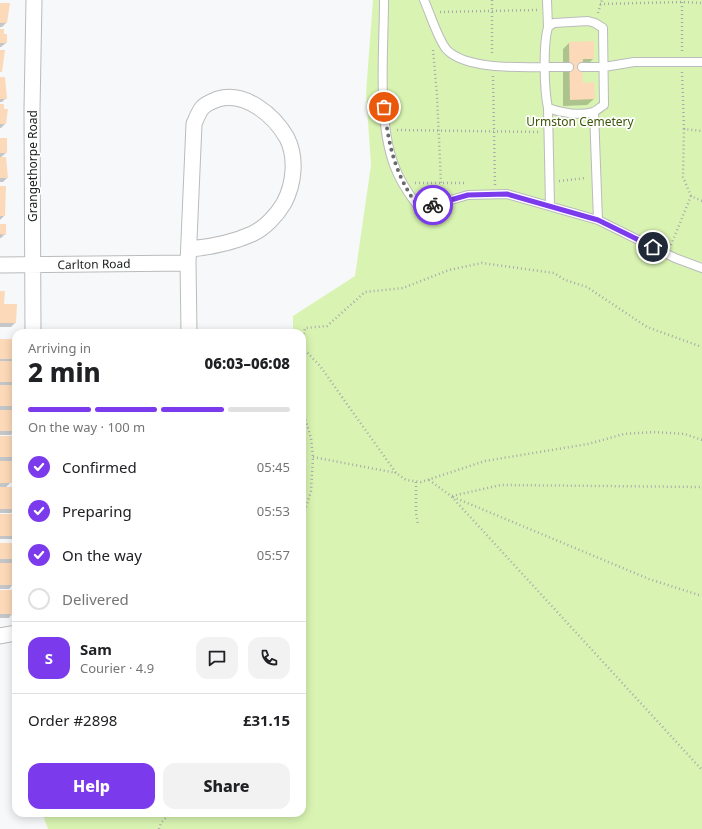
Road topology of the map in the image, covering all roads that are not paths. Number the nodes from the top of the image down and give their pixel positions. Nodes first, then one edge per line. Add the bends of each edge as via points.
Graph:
1 (34, 0) edge
2 (384, 0) edge
3 (424, 0) edge
4 (547, 0) edge
5 (548, 27) junction
6 (702, 62) edge
7 (546, 66) junction
8 (569, 67) dead end
9 (582, 67) dead end
10 (604, 67) junction
11 (548, 108) junction
12 (594, 112) junction
13 (550, 205) junction
14 (598, 220) junction
15 (189, 256) junction
16 (0, 265) edge
17 (32, 265) junction
18 (702, 268) edge
19 (33, 329) edge
20 (189, 329) edge
21 (12, 634) edge
22 (0, 636) edge

1 - 17 street, Grangethorpe Road
2 - 13 lane via 384,107 387,130 394,165 417,205 427,207 468,195 495,193
3 - 7 lane via 447,50 476,64
4 - 5 lane
5 - 7 lane via 545,37
5 - 10 lane via 554,24 588,21 599,25 602,28
6 - 10 lane via 634,62
7 - 8 lane
7 - 11 lane
9 - 10 lane
10 - 12 lane via 604,105
11 - 12 lane via 558,112
11 - 13 lane
12 - 14 lane
13 - 14 lane
14 - 18 lane
15 - 15 street, Carlton Road via 252,234 281,209 288,195 293,175 288,139 276,122 241,98 226,97 210,102 202,108 194,124
15 - 17 street, Carlton Road
15 - 20 street
16 - 17 street, Carlton Road
17 - 19 street, Grangethorpe Road
21 - 22 street

